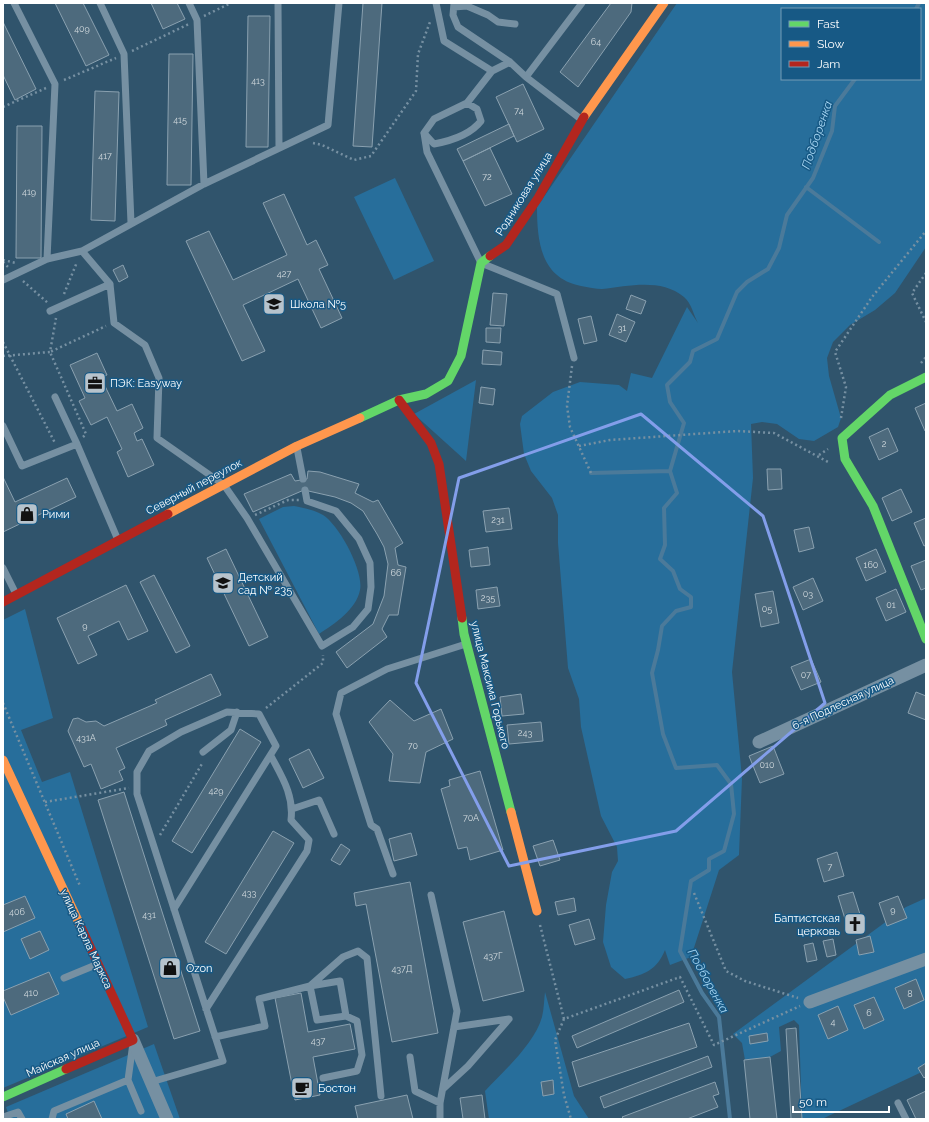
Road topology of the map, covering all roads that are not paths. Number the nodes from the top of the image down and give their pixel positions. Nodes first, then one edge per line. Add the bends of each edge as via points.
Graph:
1 (14, 3) edge
2 (100, 3) edge
3 (189, 3) edge
4 (278, 3) edge
5 (339, 3) edge
6 (582, 3) edge
7 (664, 3) edge
8 (436, 5) edge
9 (454, 5) edge
10 (514, 24) dead end
11 (510, 62) junction
12 (492, 71) junction
13 (526, 76) junction
14 (468, 103) junction
15 (582, 120) junction
16 (424, 133) junction
17 (279, 148) junction
18 (204, 184) junction
19 (131, 223) junction
20 (82, 251) junction
21 (47, 258) junction
22 (481, 263) junction
23 (3, 280) edge
24 (110, 284) junction
25 (52, 310) road end
26 (574, 358) road end
27 (926, 378) edge
28 (55, 397) dead end
29 (399, 400) junction
30 (3, 426) edge
31 (77, 444) junction
32 (297, 446) junction
33 (303, 479) dead end
34 (224, 485) junction
35 (305, 490) dead end
36 (119, 540) junction
37 (3, 568) edge
38 (16, 595) junction
39 (3, 602) edge
40 (926, 639) edge
41 (466, 644) junction
42 (926, 665) edge
43 (237, 712) junction
44 (760, 742) dead end
45 (203, 752) dead end
46 (271, 756) junction
47 (3, 760) edge
48 (292, 809) junction
49 (334, 834) dead end
50 (392, 874) dead end
51 (431, 895) dead end
52 (174, 909) junction
53 (536, 911) road end
54 (926, 959) edge
55 (98, 964) junction
56 (64, 978) dead end
57 (310, 986) junction
58 (810, 1002) road end
59 (206, 1009) junction
60 (346, 1016) junction
61 (454, 1027) junction
62 (215, 1037) junction
63 (133, 1040) junction
64 (410, 1057) dead end
65 (323, 1078) dead end
66 (128, 1080) junction
67 (151, 1082) junction
68 (443, 1089) junction
69 (381, 1096) dead end
70 (3, 1097) edge
71 (440, 1103) junction
72 (898, 1103) dead end
73 (141, 1111) dead end
74 (3, 1117) edge
75 (22, 1119) edge
76 (52, 1119) edge
77 (167, 1119) edge
78 (440, 1119) edge
79 (906, 1119) edge

1 - 21 lane via 55,84
2 - 19 lane via 124,54
3 - 18 lane via 197,20
4 - 17 lane
5 - 17 lane via 328,124
6 - 13 lane
7 - 15 street, Родниковая улица
8 - 12 lane via 444,41
9 - 10 lane via 467,6 498,22
9 - 11 lane via 453,15 458,27
11 - 12 lane
11 - 13 lane
12 - 14 lane
13 - 15 lane
14 - 16 lane via 434,119
14 - 16 lane via 477,109 481,121 476,128 445,142 434,144
15 - 22 street, Родниковая улица via 538,198 506,246
16 - 22 lane via 427,152
17 - 18 lane
18 - 19 lane
19 - 20 lane
20 - 21 lane
20 - 24 lane
21 - 23 lane
22 - 26 lane via 557,294
22 - 29 street via 461,356 448,381 426,394
24 - 25 lane
24 - 34 lane via 114,323 144,345 159,378 157,438
27 - 40 street via 890,394 842,438 845,459 873,506
28 - 31 lane
29 - 32 street, Северный переулок
29 - 41 street, улица Максима Горького via 431,443 439,464
30 - 31 lane via 22,466
31 - 36 lane
32 - 33 lane
32 - 34 street, Северный переулок
34 - 35 lane via 248,518 322,646 352,627 368,609 371,587 370,563 359,539 336,511 307,501
34 - 36 street, Северный переулок
36 - 38 street, Северный переулок
37 - 38 lane
38 - 39 street, Северный переулок
41 - 50 lane via 386,669 340,693 336,714 371,825 377,829
41 - 53 street, улица Максима Горького
42 - 44 street, 6-я Подлесная улица
43 - 45 lane via 232,730
43 - 46 lane via 259,714 276,746
43 - 52 lane via 227,712 181,732 148,752 137,772 137,794
46 - 48 lane via 290,792
46 - 52 lane
47 - 55 street, улица Карла Маркса
48 - 49 lane via 319,800
48 - 59 lane via 291,820 309,840 307,851
51 - 61 lane via 457,1011
52 - 59 lane
54 - 58 street
55 - 56 lane
55 - 63 street, улица Карла Маркса
57 - 60 lane via 317,1020
57 - 60 lane via 340,981
57 - 62 lane via 259,999 265,1026
57 - 69 lane via 343,957 358,951 367,958
59 - 62 lane
60 - 65 lane via 358,1021 362,1055 357,1071
61 - 68 lane
61 - 68 lane via 509,1019 468,1066
62 - 67 lane via 223,1061
63 - 66 lane
63 - 67 street, улица Карла Маркса
63 - 70 street, Майская улица
64 - 71 lane via 415,1091
66 - 73 lane
66 - 76 lane via 54,1110
67 - 77 street, улица Карла Маркса
68 - 71 lane
71 - 78 lane
72 - 79 lane
74 - 75 lane via 18,1112

